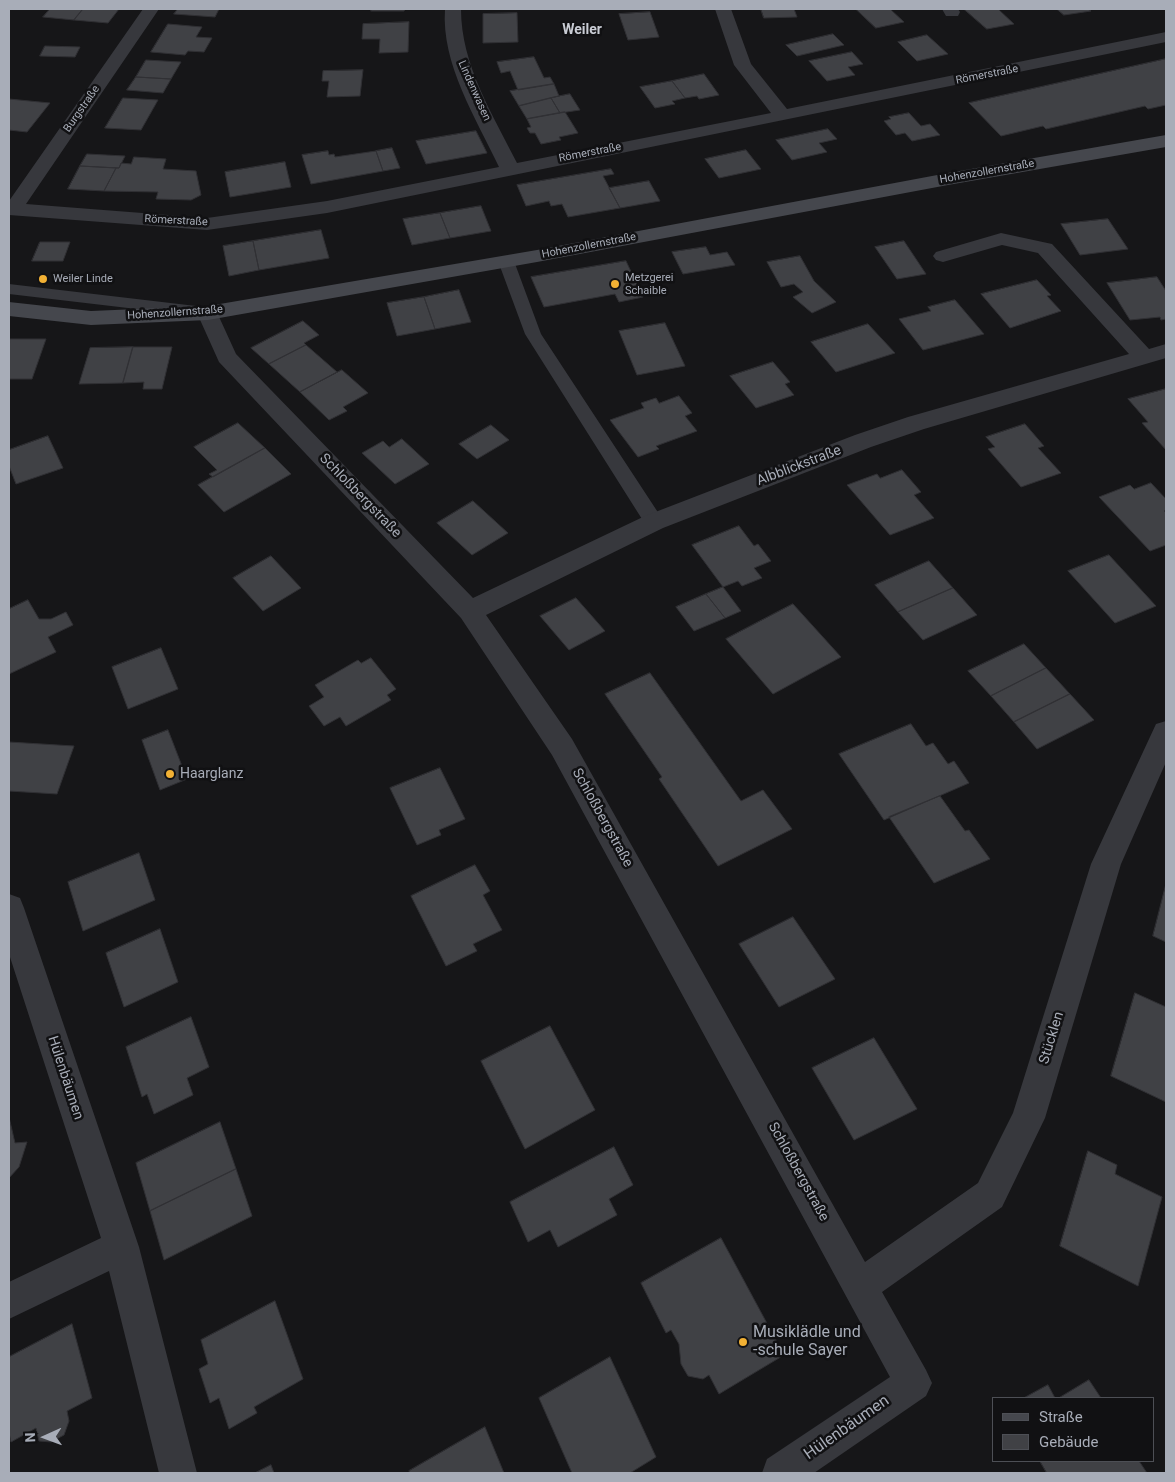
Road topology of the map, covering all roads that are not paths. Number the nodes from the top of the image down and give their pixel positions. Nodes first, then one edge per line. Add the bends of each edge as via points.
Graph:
1 (151, 9) edge
2 (453, 9) edge
3 (722, 9) edge
4 (1166, 36) edge
5 (782, 115) junction
6 (1166, 141) edge
7 (510, 169) junction
8 (11, 209) edge
9 (943, 256) dead end
10 (506, 261) junction
11 (9, 289) edge
12 (9, 309) edge
13 (208, 313) junction
14 (1166, 351) edge
15 (1143, 356) junction
16 (654, 522) junction
17 (470, 611) junction
18 (1166, 732) edge
19 (9, 908) edge
20 (121, 1247) junction
21 (861, 1286) junction
22 (9, 1301) edge
23 (913, 1382) joint
24 (178, 1473) edge
25 (782, 1473) edge

1 - 8 street, Burgstraße
2 - 7 street, Lindenwasen via 460,59
3 - 5 street via 743,65
4 - 5 street, Römerstraße
5 - 7 street, Römerstraße
6 - 10 main road, Hohenzollernstraße
7 - 8 street, Römerstraße via 327,207 207,224
9 - 15 street via 1001,239 1045,248
10 - 13 main road, Hohenzollernstraße
10 - 16 lane via 533,334
11 - 13 lane
12 - 13 main road, Hohenzollernstraße via 91,318
13 - 17 street, Schloßbergstraße via 227,357
14 - 15 street, Albblickstraße
15 - 16 street, Albblickstraße via 916,422
16 - 17 street, Albblickstraße
17 - 21 street, Schloßbergstraße via 562,747
18 - 21 street, Stücklen via 1106,864 1028,1118 990,1195
19 - 20 street, Hülenbäumen
20 - 22 street
20 - 24 street, Hülenbäumen
21 - 23 street, Schloßbergstraße
23 - 25 street, Hülenbäumen

